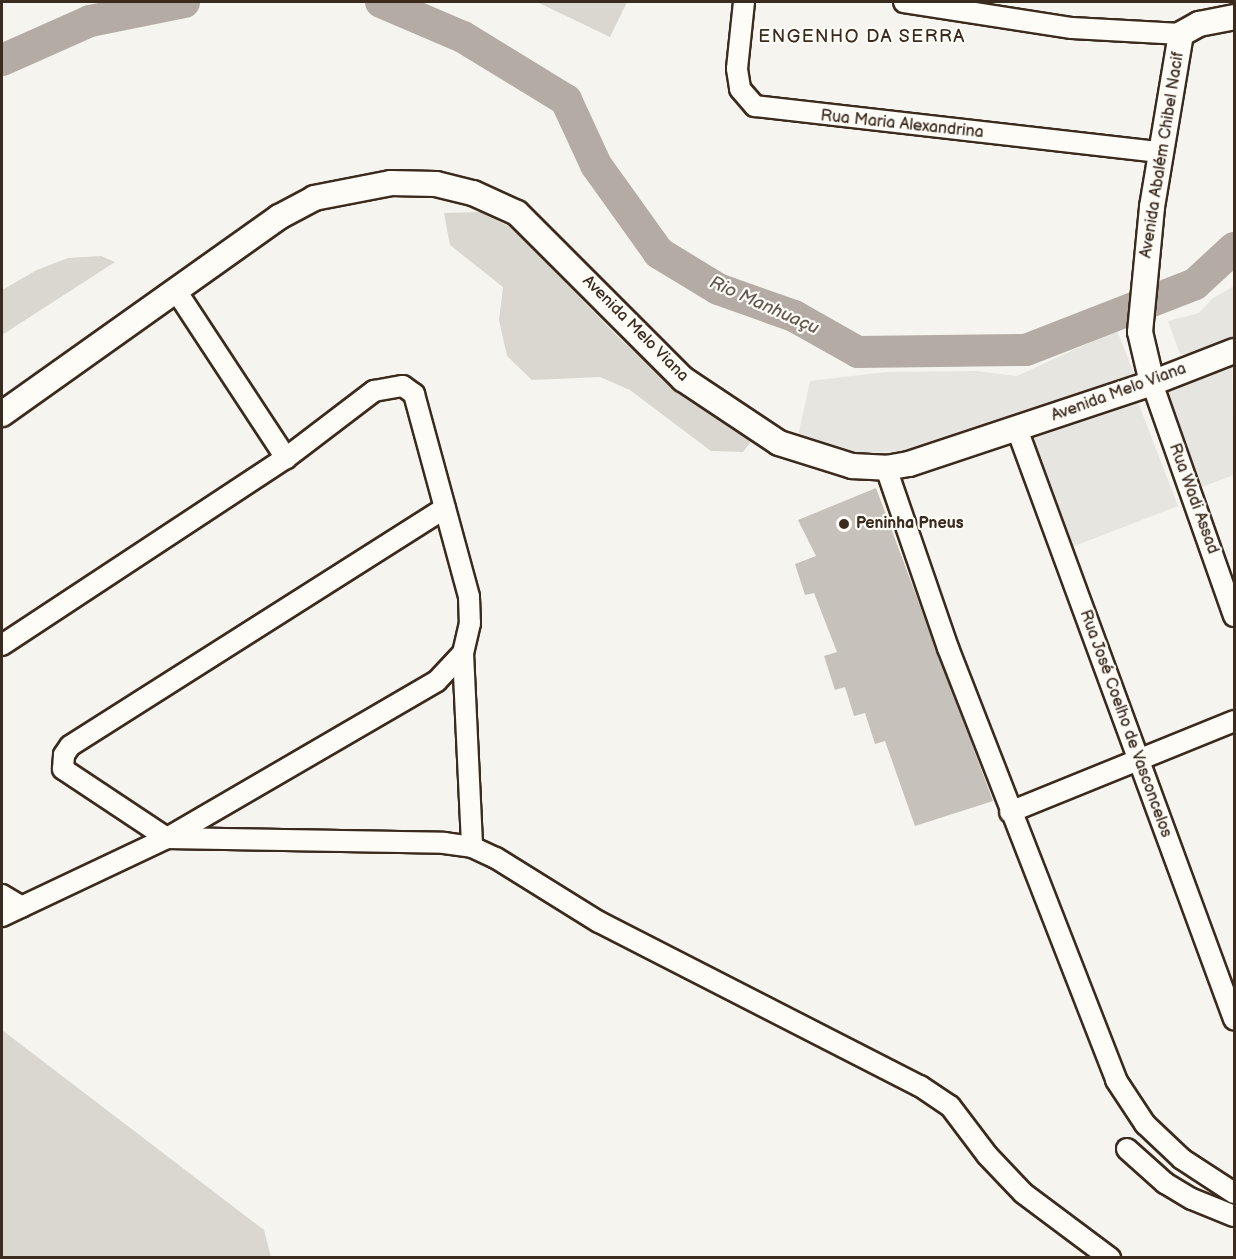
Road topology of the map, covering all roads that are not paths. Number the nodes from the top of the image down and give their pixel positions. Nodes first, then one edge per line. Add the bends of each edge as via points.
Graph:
1 (744, 2) edge
2 (904, 2) edge
3 (1234, 17) edge
4 (1181, 34) junction
5 (1160, 152) junction
6 (177, 292) junction
7 (1234, 351) edge
8 (1152, 383) junction
9 (2, 414) edge
10 (1017, 429) junction
11 (286, 458) junction
12 (886, 468) junction
13 (446, 507) junction
14 (1234, 616) edge
15 (2, 645) edge
16 (463, 653) junction
17 (1234, 721) edge
18 (1137, 758) junction
19 (1011, 812) junction
20 (167, 838) junction
21 (472, 847) junction
22 (2, 895) edge
23 (22, 907) junction
24 (2, 916) edge
25 (1234, 1019) edge
26 (1127, 1149) dead end
27 (1234, 1193) edge
28 (1234, 1215) edge
29 (1110, 1257) edge

1 - 5 street, Rua Maria Alexandrina via 737,69 740,89 755,106
2 - 4 street via 1072,28
3 - 4 main road via 1198,24
4 - 5 main road, Avenida Abalém Chibel Nacif
5 - 8 main road, Avenida Abalém Chibel Nacif via 1140,332
6 - 9 main road, Avenida Melo Viana
6 - 11 street
6 - 12 main road, Avenida Melo Viana via 279,218 314,198 391,183 436,184 473,193 517,213 683,379 780,443 852,466
7 - 8 main road, Avenida Melo Viana
8 - 10 main road, Avenida Melo Viana
8 - 14 street, Rua Wadi Assad
10 - 12 main road, Avenida Melo Viana
10 - 18 street, Rua José Coelho de Vasconcelos
11 - 13 street via 374,391 403,386 414,394
11 - 15 street
12 - 19 street
13 - 16 street via 469,597 470,623
13 - 20 street via 70,746 64,755 63,769
16 - 20 street via 437,681
16 - 21 street
17 - 18 street
18 - 19 street
18 - 25 street, Rua José Coelho de Vasconcelos
19 - 27 street via 1116,1080 1145,1124 1182,1159
20 - 21 street via 444,843
20 - 23 street
21 - 29 street via 599,922 920,1086 950,1106 987,1155 1023,1193
22 - 23 street
23 - 24 street
26 - 28 street via 1165,1183 1192,1199

